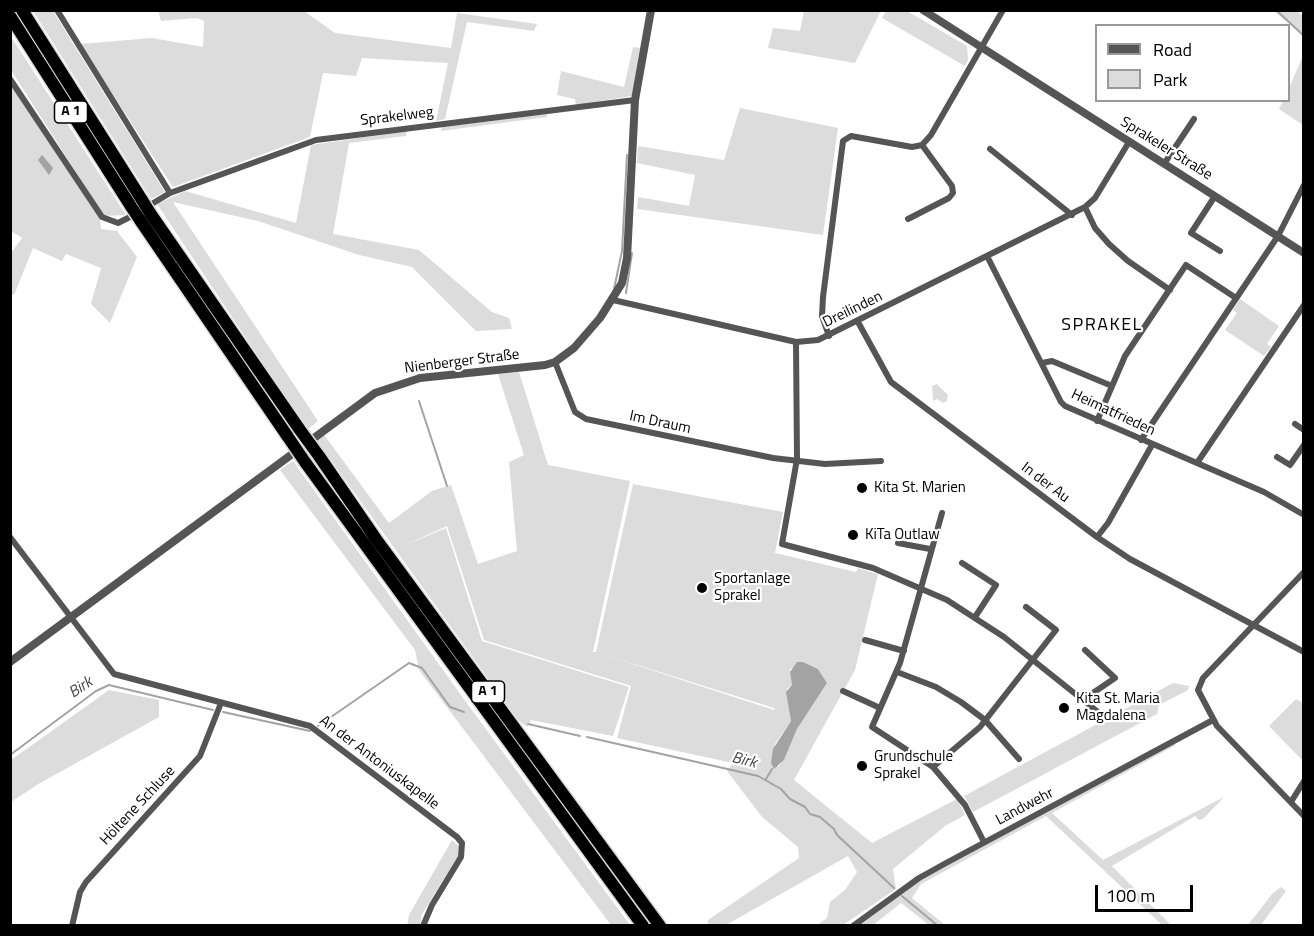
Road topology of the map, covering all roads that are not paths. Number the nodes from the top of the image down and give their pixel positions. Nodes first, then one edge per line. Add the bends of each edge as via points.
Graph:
1 (22, 10) edge
2 (57, 10) edge
3 (651, 10) edge
4 (923, 10) edge
5 (1003, 10) edge
6 (10, 16) edge
7 (981, 47) junction
8 (10, 79) edge
9 (635, 100) junction
10 (1194, 119) dead end
11 (1129, 142) junction
12 (922, 146) junction
13 (990, 149) dead end
14 (1164, 164) junction
15 (1304, 185) edge
16 (170, 194) junction
17 (1215, 196) junction
18 (137, 204) junction
19 (1085, 207) junction
20 (1072, 215) junction
21 (145, 216) junction
22 (908, 219) dead end
23 (1278, 236) junction
24 (1220, 251) dead end
25 (1304, 253) edge
26 (987, 256) junction
27 (1170, 290) junction
28 (1236, 298) junction
29 (614, 300) junction
30 (1304, 305) edge
31 (858, 322) junction
32 (829, 336) junction
33 (796, 342) junction
34 (555, 362) junction
35 (1042, 363) junction
36 (1112, 386) junction
37 (1097, 421) junction
38 (1295, 424) dead end
39 (1304, 430) edge
40 (1141, 440) junction
41 (1152, 445) junction
42 (1304, 445) edge
43 (1277, 457) dead end
44 (797, 459) junction
45 (881, 461) dead end
46 (1197, 463) junction
47 (942, 513) dead end
48 (1304, 515) edge
49 (10, 537) edge
50 (1097, 537) junction
51 (898, 543) dead end
52 (930, 549) junction
53 (962, 563) dead end
54 (1304, 572) edge
55 (921, 588) junction
56 (1026, 606) dead end
57 (69, 617) junction
58 (975, 617) junction
59 (1253, 625) junction
60 (865, 640) dead end
61 (1085, 650) dead end
62 (904, 651) junction
63 (1304, 652) edge
64 (1033, 660) junction
65 (10, 662) edge
66 (897, 672) junction
67 (843, 691) dead end
68 (1084, 699) junction
69 (221, 704) junction
70 (880, 708) junction
71 (1098, 712) dead end
72 (985, 720) junction
73 (1213, 720) junction
74 (1019, 759) dead end
75 (933, 767) junction
76 (1304, 781) edge
77 (1291, 802) junction
78 (1304, 816) edge
79 (984, 842) junction
80 (72, 926) edge
81 (423, 926) edge
82 (643, 926) edge
83 (660, 926) edge
84 (853, 926) edge

1 - 18 highway, A 1
2 - 16 street
3 - 9 street, Nienberger Straße
4 - 7 street, Sprakeler Straße
5 - 7 street
6 - 18 highway, A 1
7 - 11 street, Sprakeler Straße
7 - 12 street
8 - 16 street, Sprakelweg via 107,221 124,221
9 - 16 street, Sprakelweg via 316,140
9 - 29 street, Nienberger Straße via 627,258
10 - 14 street
11 - 14 street, Sprakeler Straße
11 - 19 street, Dreilinden via 1095,198
12 - 22 street via 952,186 953,193
12 - 32 street via 851,136 843,141 823,297 822,316
13 - 20 street
14 - 17 street, Sprakeler Straße
15 - 23 street
17 - 23 street, Sprakeler Straße
17 - 24 street via 1191,233
18 - 21 highway, A 1, bridge
19 - 20 street, Dreilinden
19 - 27 street via 1101,236 1128,261
20 - 26 street, Dreilinden
21 - 82 highway, A 1, bridge via 305,462
21 - 83 highway, A 1, bridge
23 - 25 street, Sprakeler Straße
23 - 28 street
26 - 31 street, Dreilinden
26 - 35 street, Heimatfrieden
27 - 28 street via 1186,266
27 - 36 street via 1125,356
28 - 40 street
29 - 33 street, Dreilinden
29 - 34 street, Nienberger Straße via 574,348
30 - 46 street
31 - 32 street, Dreilinden
31 - 50 street, In der Au via 891,382
32 - 33 street, Dreilinden via 810,343
33 - 44 street
34 - 44 street, Im Draum via 573,409 582,418 757,456
34 - 57 street, Nienberger Straße via 420,378 375,393
35 - 36 street via 1052,361
35 - 37 street, Heimatfrieden via 1061,402
36 - 37 street
37 - 40 street, Heimatfrieden
38 - 39 street
40 - 41 street, Heimatfrieden
41 - 46 street, Heimatfrieden
41 - 50 street
42 - 43 street via 1290,465
44 - 45 street, Im Draum via 825,464
44 - 55 street via 783,545 873,568
46 - 48 street, Heimatfrieden via 1264,492
47 - 52 street
49 - 57 street, An der Antoniuskapelle
50 - 59 street, In der Au
51 - 52 street
52 - 55 street
53 - 58 street via 996,585
54 - 59 street
55 - 58 street
55 - 62 street
56 - 64 street via 1056,630
57 - 65 street, Nienberger Straße
57 - 69 street, An der Antoniuskapelle via 114,674
58 - 64 street
59 - 63 street, In der Au
59 - 73 street via 1203,678 1198,690
60 - 62 street
61 - 68 street via 1115,678
62 - 66 street
64 - 68 street
64 - 72 street
66 - 70 street
66 - 72 street via 946,693
67 - 70 street
68 - 71 street
69 - 80 street, Höltene Schluse via 200,756 93,871 80,892
69 - 81 street, An der Antoniuskapelle via 310,726 462,843 461,857
70 - 75 street via 873,729
72 - 74 street
72 - 75 street
73 - 77 street
73 - 79 street, Landwehr
75 - 79 street via 965,805
76 - 77 street
77 - 78 street
79 - 84 street, Landwehr via 919,878

